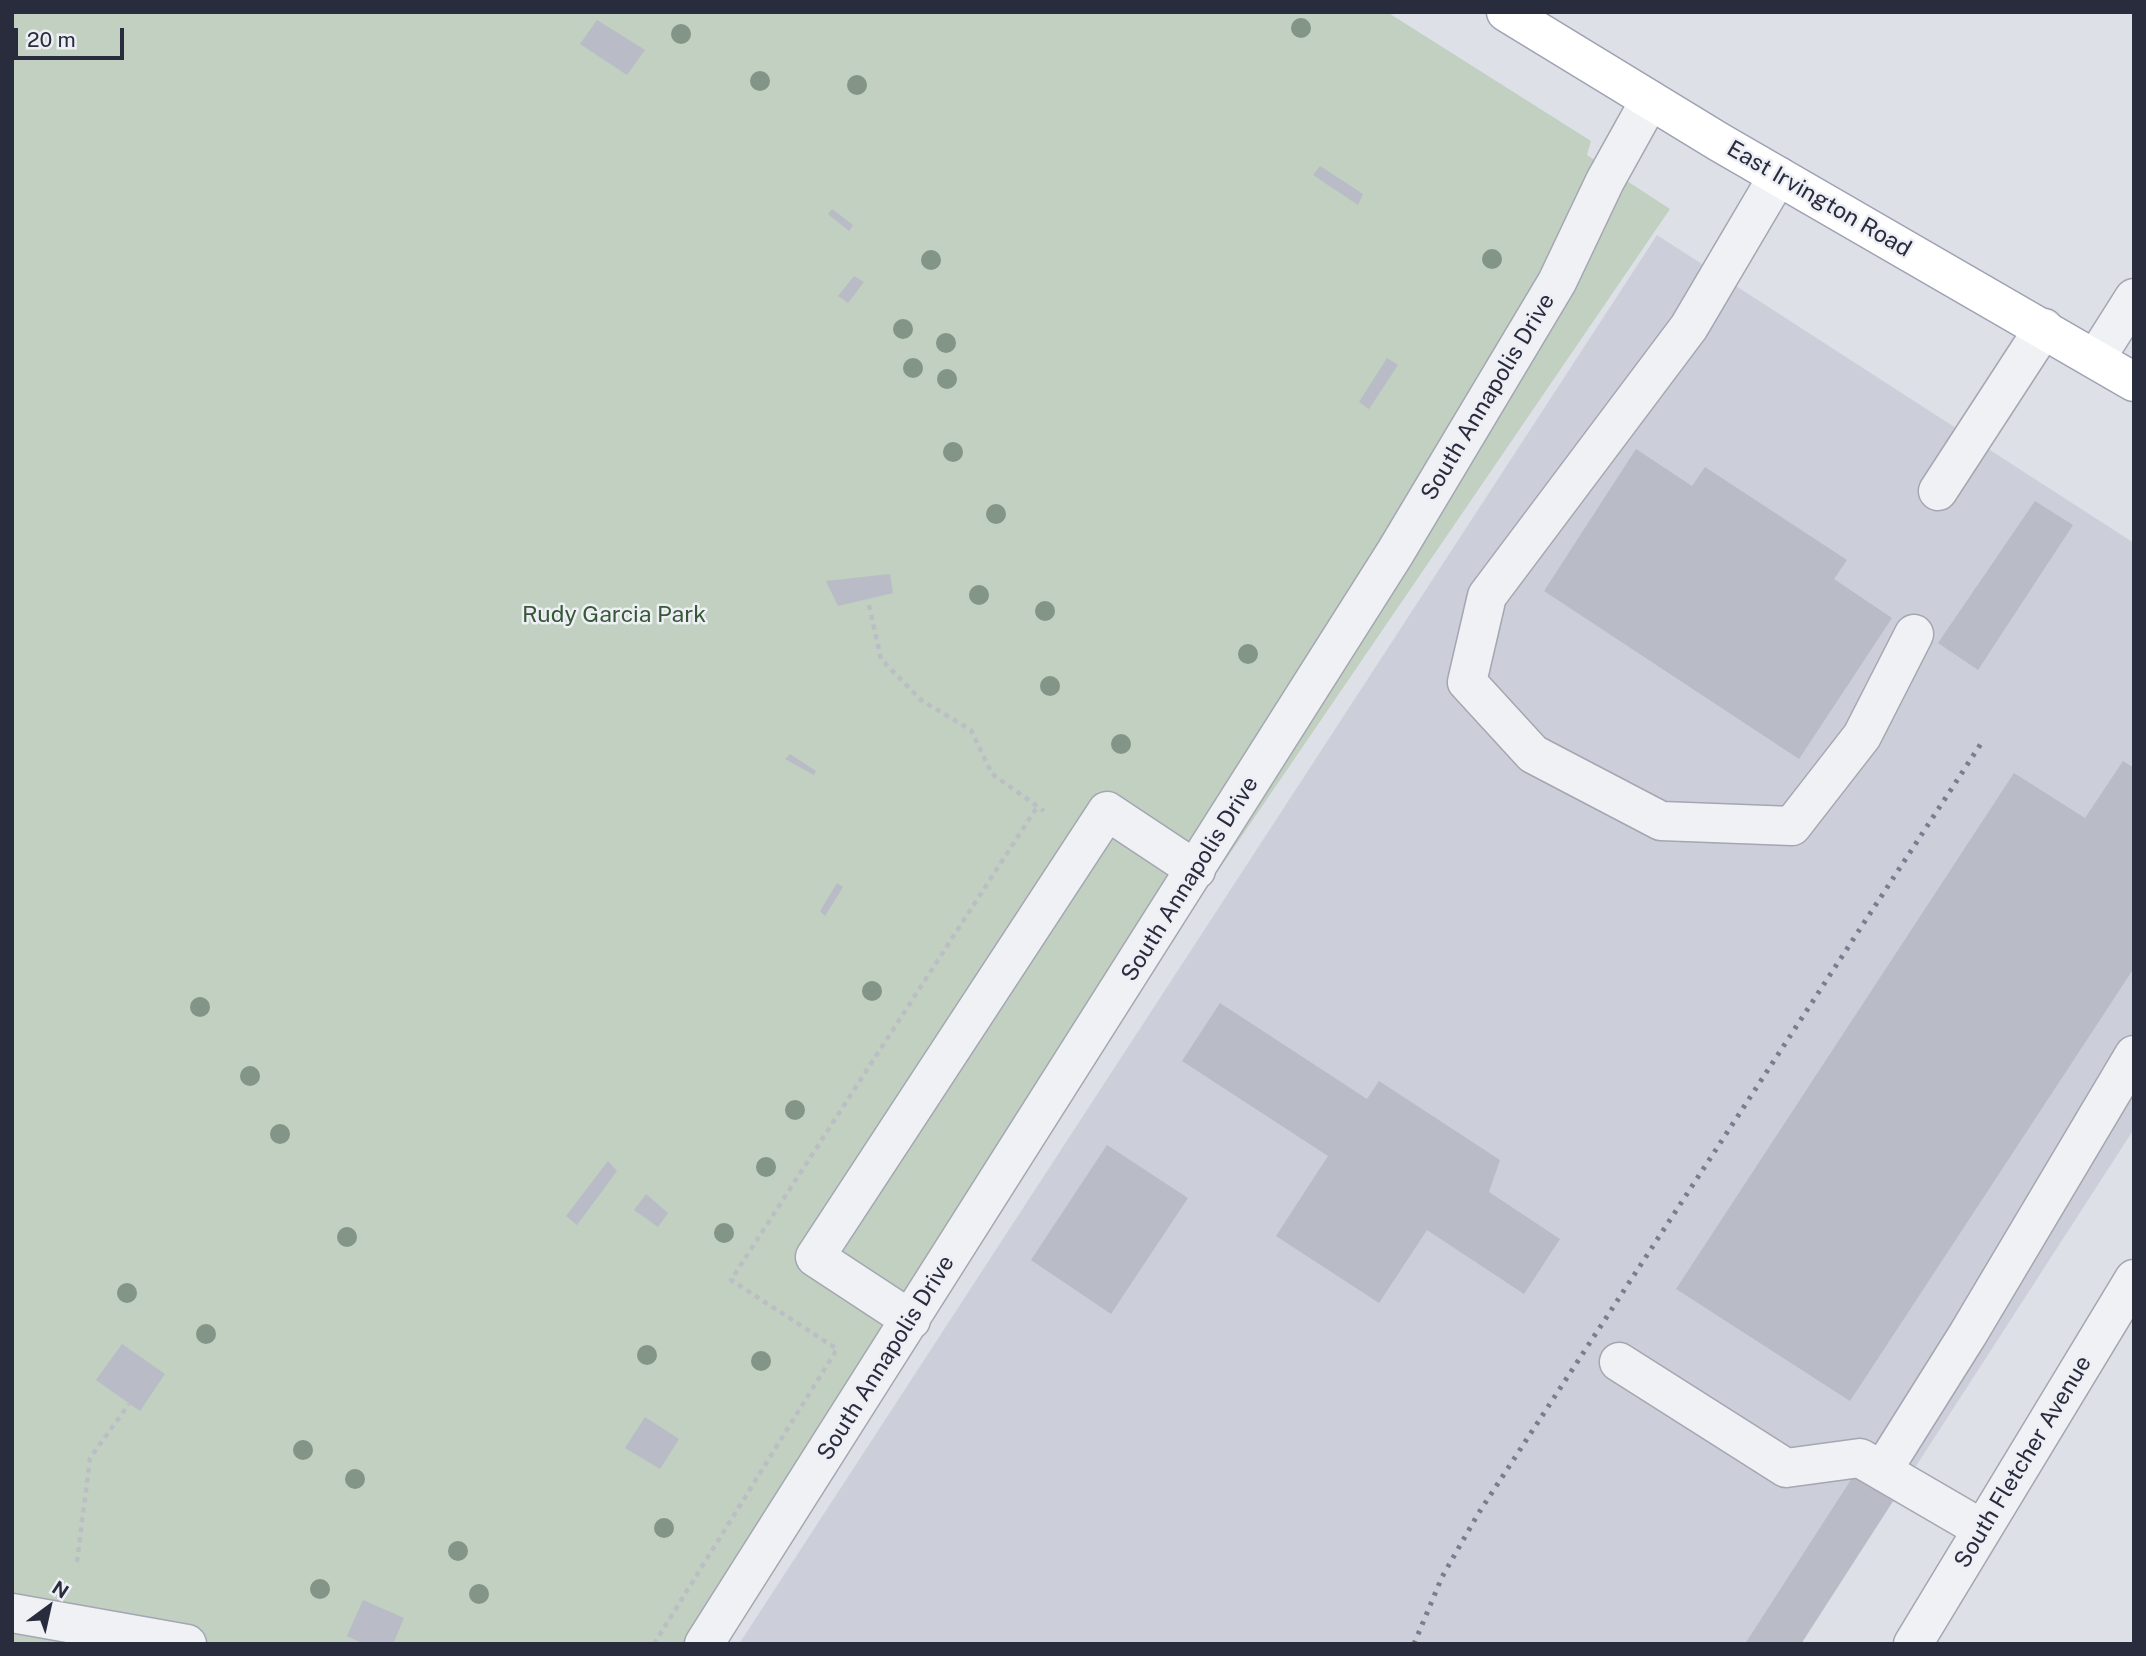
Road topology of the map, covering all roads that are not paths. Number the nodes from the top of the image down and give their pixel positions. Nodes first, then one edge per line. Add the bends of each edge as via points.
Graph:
1 (1506, 12) edge
2 (1650, 100) junction
3 (1778, 176) junction
4 (2134, 298) edge
5 (2044, 328) junction
6 (2096, 358) junction
7 (2134, 382) edge
8 (1938, 491) dead end
9 (1914, 634) dead end
10 (1196, 870) junction
11 (2134, 1055) edge
12 (2134, 1279) edge
13 (911, 1320) junction
14 (1619, 1362) dead end
15 (1882, 1471) junction
16 (1982, 1530) junction
17 (12, 1613) edge
18 (187, 1644) edge
19 (704, 1644) edge
20 (1913, 1644) edge

1 - 2 main road, East Irvington Road
2 - 3 main road, East Irvington Road
2 - 10 street, South Annapolis Drive via 1550,294 1395,553
3 - 5 main road, East Irvington Road
3 - 9 street via 1689,327 1487,596 1467,682 1533,754 1661,821 1792,826 1862,736
4 - 6 street
5 - 6 main road, East Irvington Road
5 - 8 street
6 - 7 main road, East Irvington Road
10 - 13 street, South Annapolis Drive
10 - 13 street via 1107,811 816,1257
11 - 15 street
12 - 16 street, South Fletcher Avenue
13 - 19 street, South Annapolis Drive
14 - 15 street via 1786,1468 1860,1458
15 - 16 street
16 - 20 street, South Fletcher Avenue
17 - 18 street

